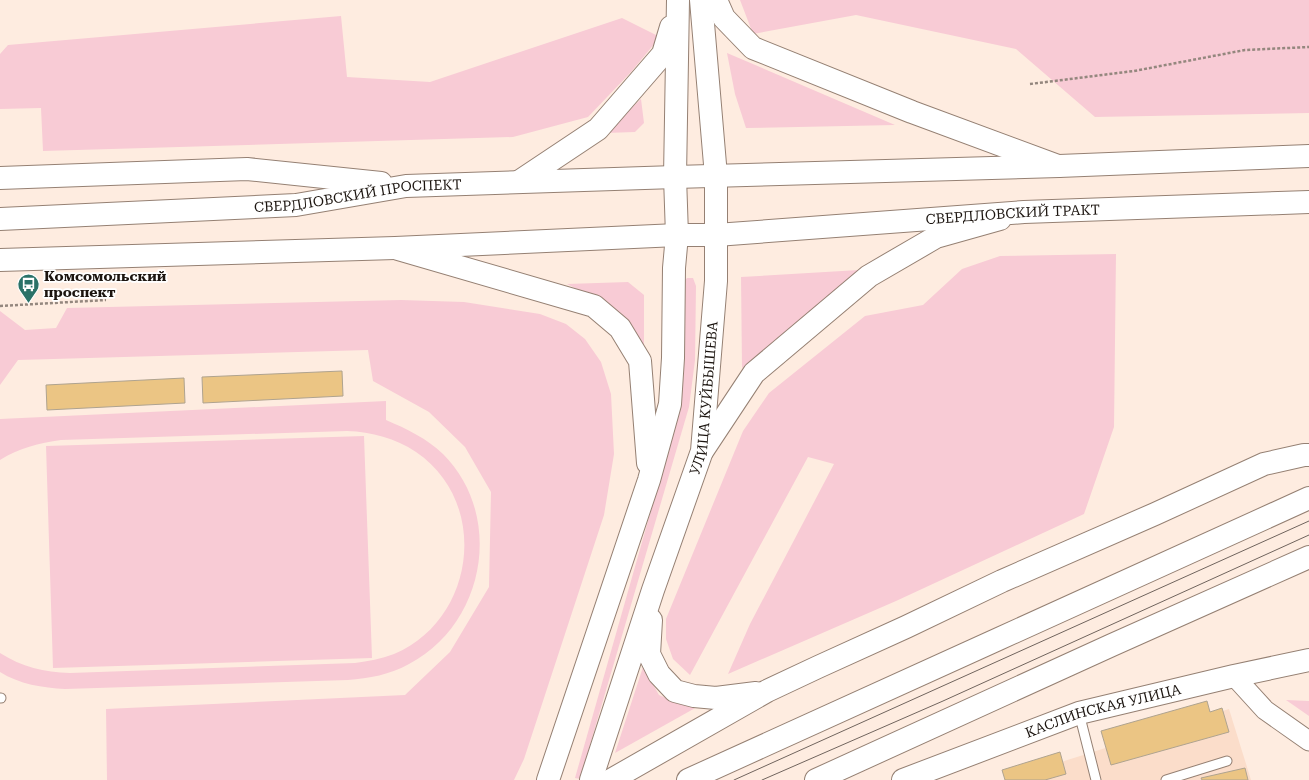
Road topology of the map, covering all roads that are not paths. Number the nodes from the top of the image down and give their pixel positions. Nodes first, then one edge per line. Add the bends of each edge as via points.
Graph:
1 (701, 0) edge
2 (716, 0) edge
3 (676, 1) edge
4 (1309, 156) edge
5 (1059, 166) junction
6 (675, 176) junction
7 (716, 176) junction
8 (0, 178) edge
9 (520, 181) junction
10 (406, 186) junction
11 (1309, 202) edge
12 (1024, 212) junction
13 (0, 219) edge
14 (677, 235) junction
15 (716, 235) junction
16 (395, 248) junction
17 (0, 260) edge
18 (702, 451) junction
19 (1309, 455) edge
20 (649, 480) junction
21 (1309, 498) edge
22 (1309, 557) edge
23 (653, 590) junction
24 (1309, 660) edge
25 (1234, 676) junction
26 (767, 691) junction
27 (1079, 713) junction
28 (1309, 741) edge
29 (1227, 761) dead end
30 (548, 780) edge
31 (591, 780) edge
32 (611, 780) edge
33 (688, 780) edge
34 (816, 780) edge
35 (903, 780) edge
36 (1096, 780) edge
37 (1166, 780) edge

1 - 7 main road, УЛИЦА КУЙБЫШЕВА
2 - 5 main road via 724,18 753,48 912,112
3 - 6 main road
3 - 9 main road via 663,54 598,129
4 - 5 main road
5 - 7 main road
6 - 7 main road, СВЕРДЛОВСКИЙ ПРОСПЕКТ
6 - 9 main road, СВЕРДЛОВСКИЙ ПРОСПЕКТ
6 - 14 main road
7 - 15 main road, УЛИЦА КУЙБЫШЕВА
8 - 10 main road via 247,169
9 - 10 main road, СВЕРДЛОВСКИЙ ПРОСПЕКТ
10 - 13 main road, СВЕРДЛОВСКИЙ ПРОСПЕКТ via 296,205
11 - 12 main road, СВЕРДЛОВСКИЙ ТРАКТ
12 - 15 main road, СВЕРДЛОВСКИЙ ТРАКТ
12 - 18 main road via 936,237 869,276 754,373
14 - 15 main road
14 - 16 main road
14 - 20 main road via 670,404
15 - 18 main road, УЛИЦА КУЙБЫШЕВА via 716,281
16 - 17 main road
16 - 20 main road via 594,306 620,328 640,361
18 - 23 main road, УЛИЦА КУЙБЫШЕВА
19 - 26 main road via 1264,464 1002,581
20 - 30 main road
21 - 33 main road
22 - 34 main road
23 - 26 main road via 649,654 659,674 676,691 716,698
23 - 31 main road, УЛИЦА КУЙБЫШЕВА
24 - 25 main road, КАСЛИНСКАЯ УЛИЦА
25 - 27 main road, КАСЛИНСКАЯ УЛИЦА
25 - 28 street via 1265,710
26 - 32 main road
27 - 35 main road, КАСЛИНСКАЯ УЛИЦА
27 - 36 lane
29 - 37 lane

